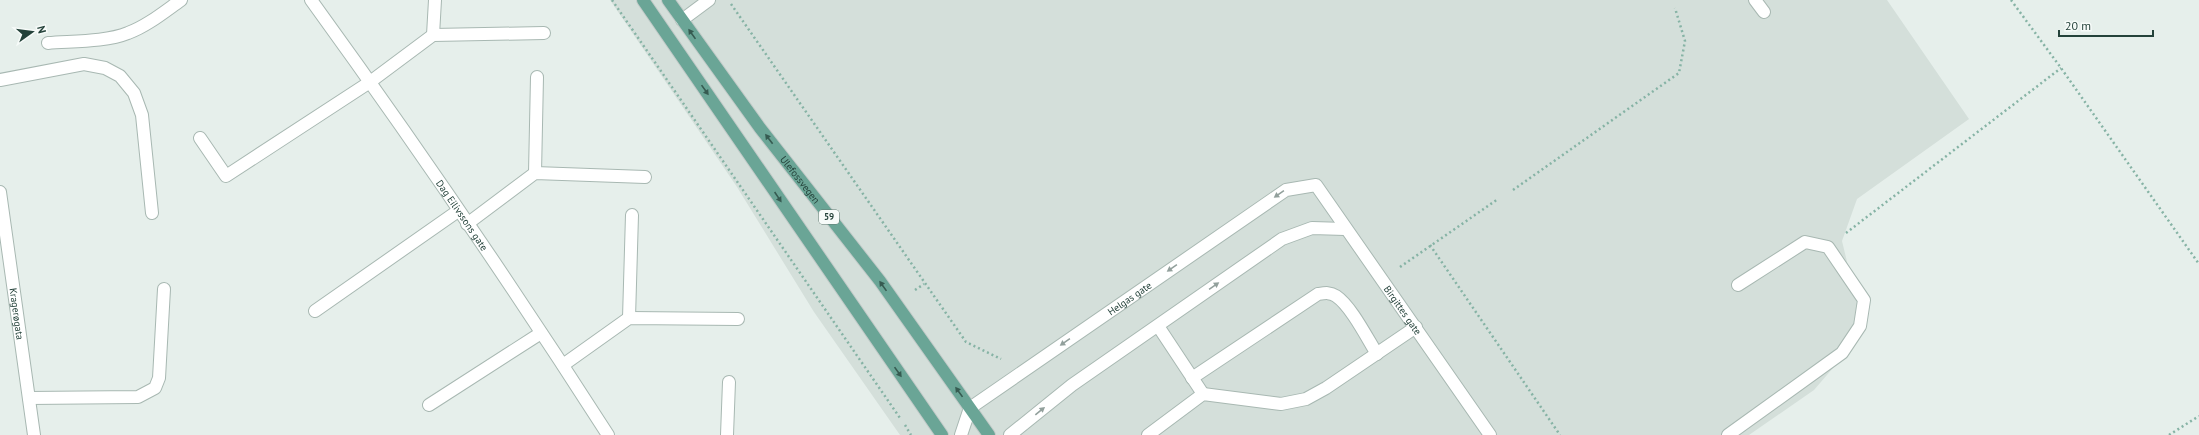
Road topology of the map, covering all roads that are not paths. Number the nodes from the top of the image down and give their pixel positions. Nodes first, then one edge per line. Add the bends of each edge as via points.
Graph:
1 (180, 0) edge
2 (310, 0) edge
3 (435, 0) edge
4 (643, 0) edge
5 (668, 0) edge
6 (709, 0) edge
7 (1754, 0) edge
8 (1764, 12) dead end
9 (682, 20) junction
10 (544, 33) dead end
11 (433, 34) junction
12 (48, 43) dead end
13 (537, 77) dead end
14 (0, 80) edge
15 (370, 82) junction
16 (200, 138) dead end
17 (535, 173) junction
18 (645, 177) dead end
19 (1316, 185) joint
20 (0, 192) edge
21 (458, 211) junction
22 (152, 213) dead end
23 (632, 215) dead end
24 (467, 224) junction
25 (1345, 229) junction
26 (1738, 285) dead end
27 (164, 290) dead end
28 (315, 311) dead end
29 (629, 318) junction
30 (738, 319) dead end
31 (1158, 326) junction
32 (1416, 327) junction
33 (541, 333) junction
34 (1377, 354) junction
35 (563, 365) junction
36 (1192, 378) junction
37 (729, 382) dead end
38 (1203, 394) junction
39 (29, 398) junction
40 (429, 405) dead end
41 (970, 408) junction
42 (34, 435) edge
43 (608, 435) edge
44 (727, 435) edge
45 (942, 435) edge
46 (961, 435) edge
47 (989, 435) edge
48 (1010, 435) edge
49 (1148, 435) edge
50 (1490, 435) edge
51 (1728, 435) edge

1 - 12 street via 127,34
2 - 15 street, Dag Eilivssons gate
3 - 11 street
4 -> 45 main road
5 - 9 main road, Ulefossvegen / 59
6 - 9 street
7 - 8 street
41 -> 9 main road, Ulefossvegen / 59 via 880,281 800,182
10 - 11 street
11 - 15 street
13 - 17 street
14 - 22 street via 84,64 105,68 120,76 134,93 142,115
15 - 16 street via 226,176
15 - 21 street, Dag Eilivssons gate
17 - 18 street
17 - 24 street
19 - 25 street, Birgittes gate
19 -> 41 street, Helgas gate via 1286,190
20 - 39 street, Kragerøgata
21 - 24 street, Dag Eilivssons gate
21 - 28 street
23 - 29 street
24 - 33 street, Dag Eilivssons gate
31 -> 25 street via 1282,239 1312,228
25 - 32 street, Birgittes gate
26 - 51 street via 1805,242 1828,247 1864,300 1860,326 1842,353
27 - 39 street via 159,378 155,388 138,397
29 - 30 street
29 - 35 street
31 - 36 street
48 -> 31 street via 1072,385
32 - 34 street
32 - 50 street, Birgittes gate
33 - 35 street, Dag Eilivssons gate
33 - 40 street
34 - 36 street via 1337,297 1328,293 1318,294
34 - 38 street via 1306,399 1281,404
35 - 43 street, Dag Eilivssons gate
36 - 38 street
37 - 44 street
38 - 49 street
39 - 42 street, Kragerøgata
41 - 46 street
41 - 47 main road, Ulefossvegen / 59

